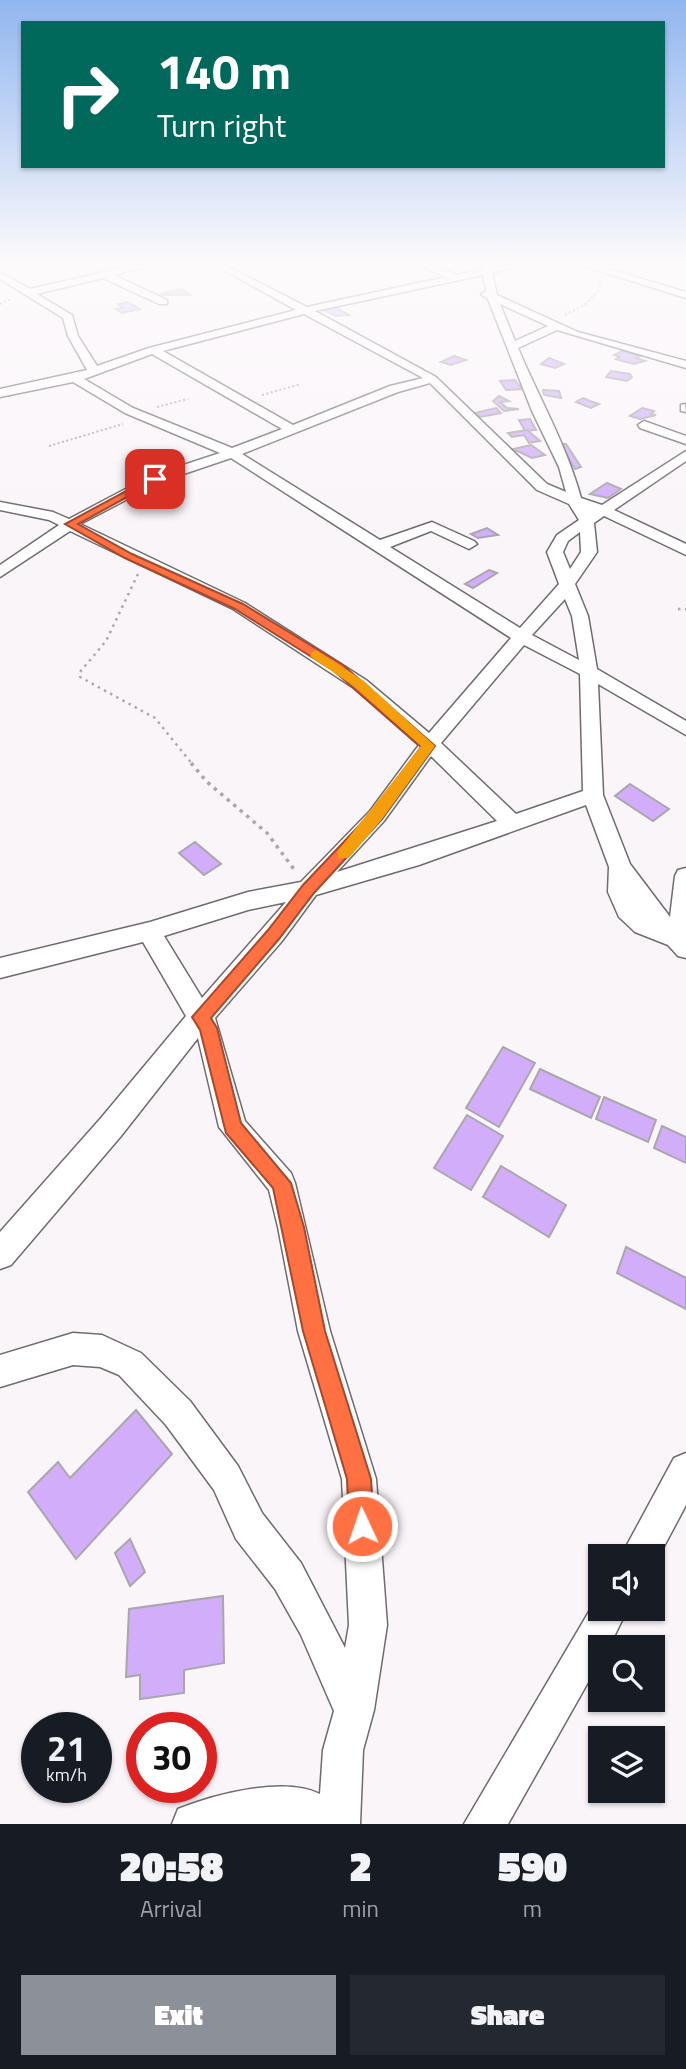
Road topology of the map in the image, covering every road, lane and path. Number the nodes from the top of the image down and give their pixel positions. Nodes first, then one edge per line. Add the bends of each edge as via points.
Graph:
1 (81, 348) edge
2 (164, 348) edge
3 (372, 348) edge
4 (513, 348) edge
5 (623, 348) edge
6 (153, 351) junction
7 (686, 365) edge
8 (94, 371) junction
9 (75, 377) junction
10 (432, 380) junction
11 (301, 384) dead end
12 (0, 393) edge
13 (188, 398) dead end
14 (244, 402) junction
15 (144, 415) junction
16 (644, 425) dead end
17 (293, 430) junction
18 (686, 440) edge
19 (49, 446) dead end
20 (232, 453) junction
21 (686, 455) edge
22 (575, 501) junction
23 (0, 506) edge
24 (605, 511) junction
25 (587, 522) junction
26 (70, 524) junction
27 (469, 544) dead end
28 (379, 546) junction
29 (686, 550) edge
30 (144, 563) junction
31 (0, 572) edge
32 (568, 585) junction
33 (678, 609) dead end
34 (686, 609) edge
35 (522, 638) junction
36 (590, 672) junction
37 (686, 729) edge
38 (428, 746) junction
39 (593, 795) junction
40 (513, 824) junction
41 (686, 876) edge
42 (308, 889) junction
43 (150, 931) junction
44 (683, 942) edge
45 (0, 968) edge
46 (201, 1017) junction
47 (0, 1254) edge
48 (0, 1371) edge
49 (686, 1470) edge
50 (646, 1544) edge
51 (602, 1621) edge
52 (354, 1710) junction
53 (193, 1824) edge
54 (338, 1824) edge
55 (485, 1824) edge

1 - 8 street
2 - 6 street
3 - 10 street
4 - 22 street via 566,467
5 - 7 street
6 - 8 street
6 - 14 street
8 - 9 street
9 - 12 street
9 - 15 street via 93,391
10 - 17 street via 394,389
10 - 22 street via 542,487
11 - 14 path
13 - 15 path
14 - 17 street
15 - 19 path
15 - 20 street
16 - 18 street
17 - 20 street
20 - 26 street via 155,479
20 - 28 street
21 - 24 street
22 - 24 street
22 - 25 street
23 - 26 street via 44,513
24 - 25 street
24 - 29 street
25 - 32 street via 589,552
25 - 32 street via 558,543 556,560
26 - 30 street
26 - 31 street
27 - 28 street via 432,526
28 - 35 street
30 - 38 street via 239,606 338,668
30 - 42 path via 106,640 80,677 155,718 207,782 267,833
32 - 35 street
32 - 36 street via 580,616
33 - 34 path
35 - 36 street
35 - 38 street
36 - 37 street
36 - 39 street
38 - 40 street via 462,772
38 - 42 street via 377,816
39 - 40 street
39 - 44 street via 620,867 616,888 620,903 636,920
40 - 42 street
41 - 44 street
42 - 43 street via 248,901
42 - 46 street
43 - 45 street
43 - 46 street
46 - 47 street
46 - 52 street via 208,1028 233,1127 281,1183 314,1331 359,1479 368,1625
48 - 52 street via 73,1349 102,1351 130,1364 178,1413 226,1478 249,1526 288,1576
49 - 50 street
51 - 55 street
52 - 54 street via 343,1750
53 - 54 street via 242,1812 301,1806

